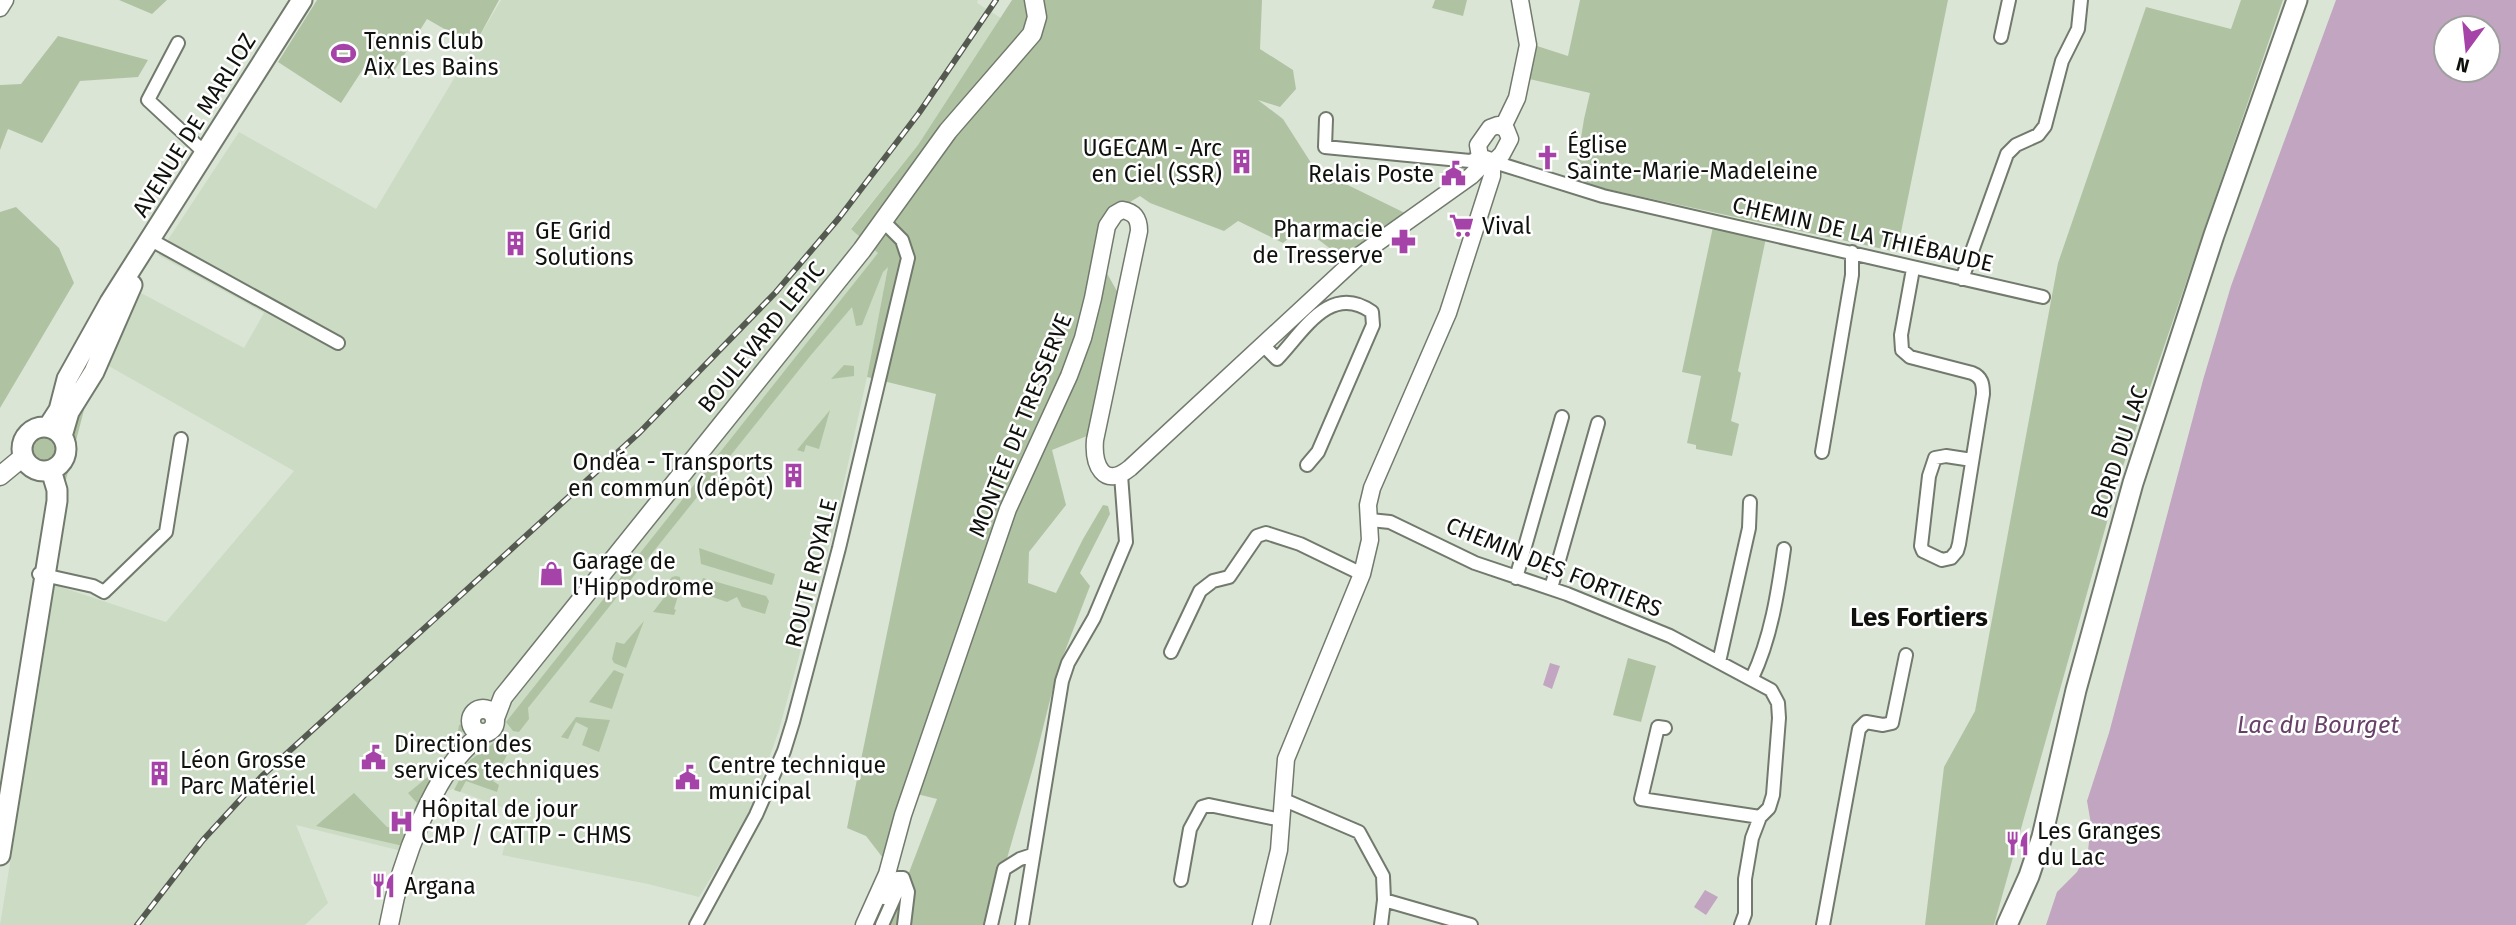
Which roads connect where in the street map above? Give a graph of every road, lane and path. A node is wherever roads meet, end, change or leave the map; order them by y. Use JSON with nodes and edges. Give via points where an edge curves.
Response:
{"nodes":[{"id":1,"x":5,"y":0,"type":"edge"},
{"id":2,"x":302,"y":0,"type":"edge"},
{"id":3,"x":1034,"y":0,"type":"edge"},
{"id":4,"x":1520,"y":0,"type":"edge"},
{"id":5,"x":2009,"y":0,"type":"edge"},
{"id":6,"x":2081,"y":0,"type":"edge"},
{"id":7,"x":2297,"y":0,"type":"edge"},
{"id":8,"x":2309,"y":0,"type":"edge"},
{"id":9,"x":0,"y":8,"type":"edge"},
{"id":10,"x":2001,"y":37,"type":"dead end"},
{"id":11,"x":178,"y":43,"type":"dead end"},
{"id":12,"x":1326,"y":119,"type":"dead end"},
{"id":13,"x":1503,"y":127,"type":"junction"},
{"id":14,"x":205,"y":153,"type":"junction"},
{"id":15,"x":1494,"y":160,"type":"junction"},
{"id":16,"x":884,"y":222,"type":"junction"},
{"id":17,"x":151,"y":240,"type":"junction"},
{"id":18,"x":1852,"y":252,"type":"junction"},
{"id":19,"x":1913,"y":268,"type":"junction"},
{"id":20,"x":1962,"y":279,"type":"junction"},
{"id":21,"x":2043,"y":297,"type":"dead end"},
{"id":22,"x":338,"y":343,"type":"dead end"},
{"id":23,"x":1264,"y":345,"type":"junction"},
{"id":24,"x":1562,"y":417,"type":"dead end"},
{"id":25,"x":1598,"y":423,"type":"dead end"},
{"id":26,"x":55,"y":432,"type":"junction"},
{"id":27,"x":181,"y":439,"type":"dead end"},
{"id":28,"x":1822,"y":452,"type":"dead end"},
{"id":29,"x":1972,"y":460,"type":"junction"},
{"id":30,"x":1307,"y":465,"type":"dead end"},
{"id":31,"x":26,"y":468,"type":"edge"},
{"id":32,"x":1121,"y":475,"type":"junction"},
{"id":33,"x":1750,"y":502,"type":"dead end"},
{"id":34,"x":1370,"y":520,"type":"junction"},
{"id":35,"x":1784,"y":549,"type":"dead end"},
{"id":36,"x":41,"y":574,"type":"junction"},
{"id":37,"x":1362,"y":574,"type":"junction"},
{"id":38,"x":1516,"y":578,"type":"junction"},
{"id":39,"x":1551,"y":588,"type":"junction"},
{"id":40,"x":1171,"y":652,"type":"dead end"},
{"id":41,"x":1906,"y":655,"type":"dead end"},
{"id":42,"x":1718,"y":662,"type":"junction"},
{"id":43,"x":1752,"y":678,"type":"junction"},
{"id":44,"x":1665,"y":729,"type":"dead end"},
{"id":45,"x":1282,"y":799,"type":"junction"},
{"id":46,"x":3,"y":800,"type":"edge"},
{"id":47,"x":1760,"y":817,"type":"junction"},
{"id":48,"x":1281,"y":820,"type":"junction"},
{"id":49,"x":0,"y":855,"type":"edge"},
{"id":50,"x":1032,"y":855,"type":"junction"},
{"id":51,"x":903,"y":878,"type":"junction"},
{"id":52,"x":1181,"y":880,"type":"dead end"},
{"id":53,"x":1384,"y":900,"type":"junction"},
{"id":54,"x":2022,"y":912,"type":"edge"},
{"id":55,"x":1743,"y":919,"type":"edge"},
{"id":56,"x":389,"y":925,"type":"edge"},
{"id":57,"x":695,"y":925,"type":"edge"},
{"id":58,"x":864,"y":925,"type":"edge"},
{"id":59,"x":870,"y":925,"type":"edge"},
{"id":60,"x":882,"y":925,"type":"edge"},
{"id":61,"x":904,"y":925,"type":"edge"},
{"id":62,"x":991,"y":925,"type":"edge"},
{"id":63,"x":1022,"y":925,"type":"edge"},
{"id":64,"x":1261,"y":925,"type":"edge"},
{"id":65,"x":1381,"y":925,"type":"edge"},
{"id":66,"x":1471,"y":925,"type":"edge"},
{"id":67,"x":1824,"y":925,"type":"edge"},
{"id":68,"x":2007,"y":925,"type":"edge"}],
"edges":[{"from":1,"to":9,"type":"street"},
{"from":2,"to":14,"type":"main road","name":"AVENUE DE MARLIOZ"},
{"from":3,"to":16,"type":"main road","name":"BOULEVARD LEPIC","via":[[1037,18],[1032,34],[948,131]]},
{"from":4,"to":13,"type":"street","via":[[1528,45],[1517,97]]},
{"from":5,"to":10,"type":"street"},
{"from":6,"to":20,"type":"street","via":[[2078,29],[2062,61],[2045,126],[2007,155]]},
{"from":7,"to":54,"type":"main road","name":"BORD DU LAC","via":[[2133,483]]},
{"from":8,"to":54,"type":"main road","name":"BORD DU LAC","via":[[2144,485],[2095,661],[2053,840]]},
{"from":11,"to":14,"type":"street","via":[[148,100]]},
{"from":12,"to":15,"type":"street","via":[[1325,147]]},
{"from":13,"to":15,"type":"street","via":[[1510,139]]},
{"from":13,"to":15,"type":"street","via":[[1493,126],[1477,149]]},
{"from":14,"to":17,"type":"main road","name":"AVENUE DE MARLIOZ"},
{"from":15,"to":18,"type":"street","name":"CHEMIN DE LA THIÉBAUDE","via":[[1603,196]]},
{"from":15,"to":23,"type":"street","via":[[1360,255]]},
{"from":15,"to":34,"type":"street","via":[[1452,305],[1372,488]]},
{"from":16,"to":56,"type":"main road","name":"BOULEVARD LEPIC","via":[[489,713],[493,727],[478,728],[463,748],[411,846]]},
{"from":16,"to":57,"type":"street","name":"ROUTE ROYALE","via":[[902,240],[908,258],[813,654],[771,782]]},
{"from":17,"to":22,"type":"street"},
{"from":17,"to":26,"type":"main road","name":"AVENUE DE MARLIOZ","via":[[116,304],[94,372]]},
{"from":18,"to":19,"type":"street","name":"CHEMIN DE LA THIÉBAUDE"},
{"from":18,"to":28,"type":"street"},
{"from":19,"to":20,"type":"street","name":"CHEMIN DE LA THIÉBAUDE"},
{"from":19,"to":29,"type":"street","via":[[1902,350],[1910,357],[1981,379],[1983,394]]},
{"from":20,"to":21,"type":"street","name":"CHEMIN DE LA THIÉBAUDE"},
{"from":23,"to":30,"type":"street","via":[[1277,359],[1336,303],[1349,302],[1372,312],[1373,325],[1318,452]]},
{"from":23,"to":32,"type":"street"},
{"from":24,"to":38,"type":"street"},
{"from":25,"to":39,"type":"street"},
{"from":26,"to":31,"type":"main road","via":[[37,428],[26,436],[22,450]]},
{"from":26,"to":31,"type":"main road","via":[[66,446],[63,461]]},
{"from":27,"to":36,"type":"street","via":[[166,532],[104,592]]},
{"from":29,"to":29,"type":"street","via":[[1957,551],[1951,558],[1936,558],[1921,545],[1932,465],[1936,458],[1946,456]]},
{"from":31,"to":36,"type":"main road","via":[[57,490]]},
{"from":32,"to":50,"type":"street","via":[[1126,542],[1062,681]]},
{"from":32,"to":58,"type":"street","name":"MONTÉE DE TRESSERVE","via":[[1102,472],[1094,449],[1139,231],[1134,213],[1122,210],[1107,226],[1083,338],[1009,509],[903,815],[887,874]]},
{"from":33,"to":42,"type":"street","via":[[1749,528]]},
{"from":34,"to":37,"type":"street"},
{"from":34,"to":38,"type":"street","name":"CHEMIN DES FORTIERS","via":[[1390,522],[1475,564]]},
{"from":35,"to":43,"type":"street","via":[[1770,626]]},
{"from":36,"to":46,"type":"main road"},
{"from":37,"to":40,"type":"street","via":[[1300,544],[1266,533],[1257,536],[1229,577],[1200,591]]},
{"from":37,"to":45,"type":"street","via":[[1292,742]]},
{"from":38,"to":39,"type":"street","name":"CHEMIN DES FORTIERS"},
{"from":39,"to":42,"type":"street","name":"CHEMIN DES FORTIERS","via":[[1670,636]]},
{"from":41,"to":67,"type":"street","via":[[1892,723],[1866,722],[1859,729]]},
{"from":42,"to":43,"type":"street","name":"CHEMIN DES FORTIERS"},
{"from":43,"to":47,"type":"street","name":"CHEMIN DES FORTIERS","via":[[1771,690],[1779,718],[1773,795]]},
{"from":44,"to":47,"type":"street","via":[[1658,727],[1641,799]]},
{"from":45,"to":48,"type":"street"},
{"from":45,"to":53,"type":"street","via":[[1359,832],[1383,876]]},
{"from":46,"to":49,"type":"main road"},
{"from":47,"to":55,"type":"street","name":"CHEMIN DES FORTIERS","via":[[1745,879]]},
{"from":48,"to":52,"type":"street","via":[[1202,807],[1190,829]]},
{"from":48,"to":64,"type":"street","via":[[1279,850]]},
{"from":50,"to":62,"type":"street","via":[[1004,869]]},
{"from":50,"to":63,"type":"street"},
{"from":51,"to":59,"type":"street","via":[[892,881]]},
{"from":51,"to":60,"type":"street"},
{"from":51,"to":61,"type":"street","via":[[908,892]]},
{"from":53,"to":65,"type":"street"},
{"from":53,"to":66,"type":"street"},
{"from":54,"to":68,"type":"main road","name":"BORD DU LAC"}]}
